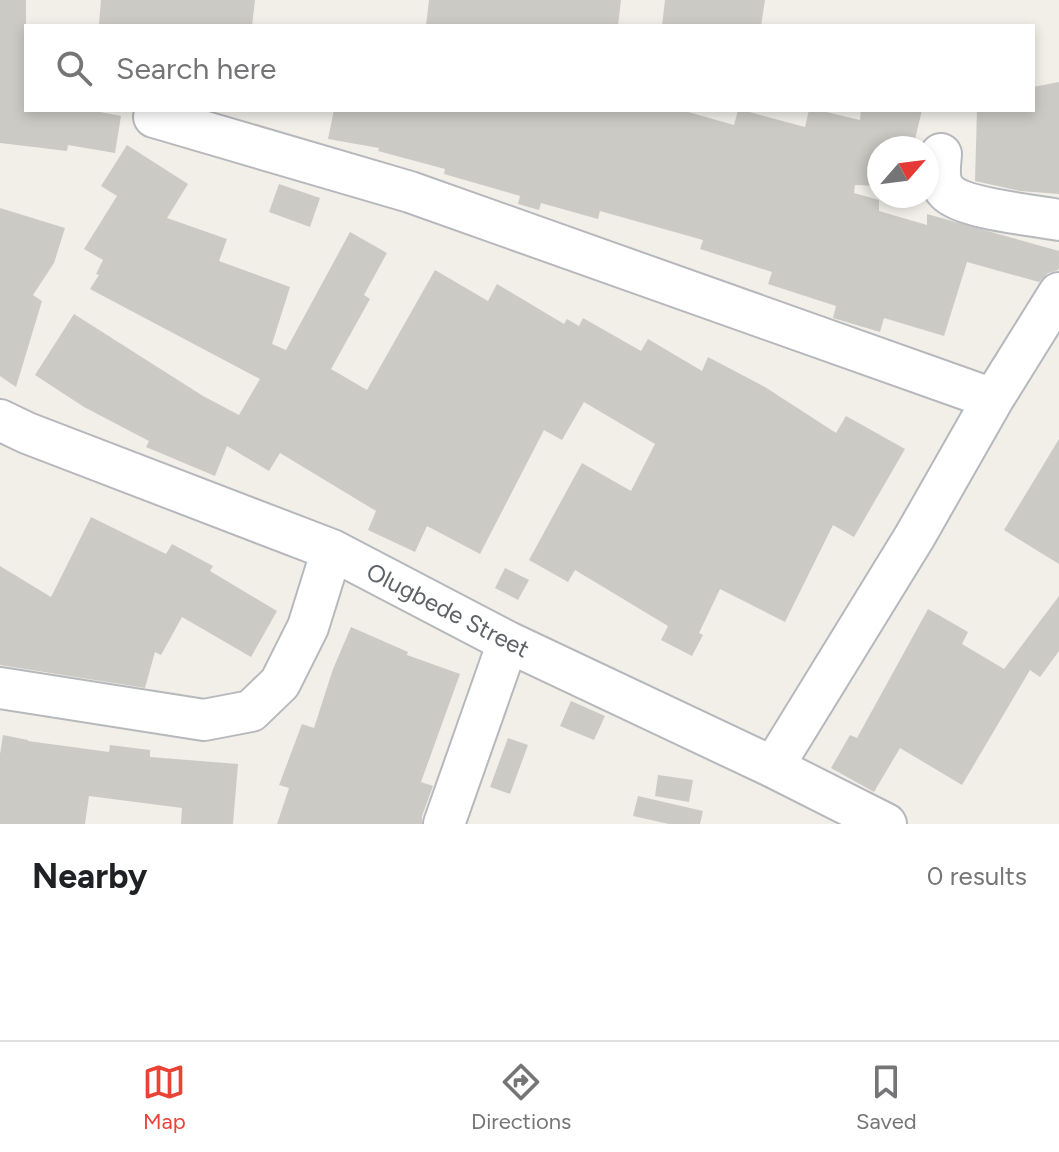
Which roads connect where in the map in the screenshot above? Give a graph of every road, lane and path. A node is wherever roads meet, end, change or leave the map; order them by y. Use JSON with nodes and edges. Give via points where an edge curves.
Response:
{"nodes":[{"id":1,"x":154,"y":117,"type":"dead end"},
{"id":2,"x":941,"y":154,"type":"dead end"},
{"id":3,"x":1059,"y":220,"type":"edge"},
{"id":4,"x":1059,"y":293,"type":"edge"},
{"id":5,"x":993,"y":399,"type":"junction"},
{"id":6,"x":0,"y":420,"type":"edge"},
{"id":7,"x":332,"y":550,"type":"junction"},
{"id":8,"x":508,"y":642,"type":"junction"},
{"id":9,"x":0,"y":688,"type":"edge"},
{"id":10,"x":773,"y":767,"type":"junction"},
{"id":11,"x":444,"y":824,"type":"edge"},
{"id":12,"x":886,"y":824,"type":"edge"}],
"edges":[{"from":1,"to":5,"type":"street","via":[[410,192]]},
{"from":2,"to":3,"type":"street","via":[[940,179],[946,191],[965,203]]},
{"from":4,"to":5,"type":"street"},
{"from":5,"to":10,"type":"street"},
{"from":6,"to":7,"type":"street","name":"Olugbede Street"},
{"from":7,"to":8,"type":"street","name":"Olugbede Street"},
{"from":7,"to":9,"type":"street","via":[[308,627],[280,683],[251,711],[204,720]]},
{"from":8,"to":10,"type":"street","name":"Olugbede Street"},
{"from":8,"to":11,"type":"street"},
{"from":10,"to":12,"type":"street","name":"Olugbede Street"}]}
